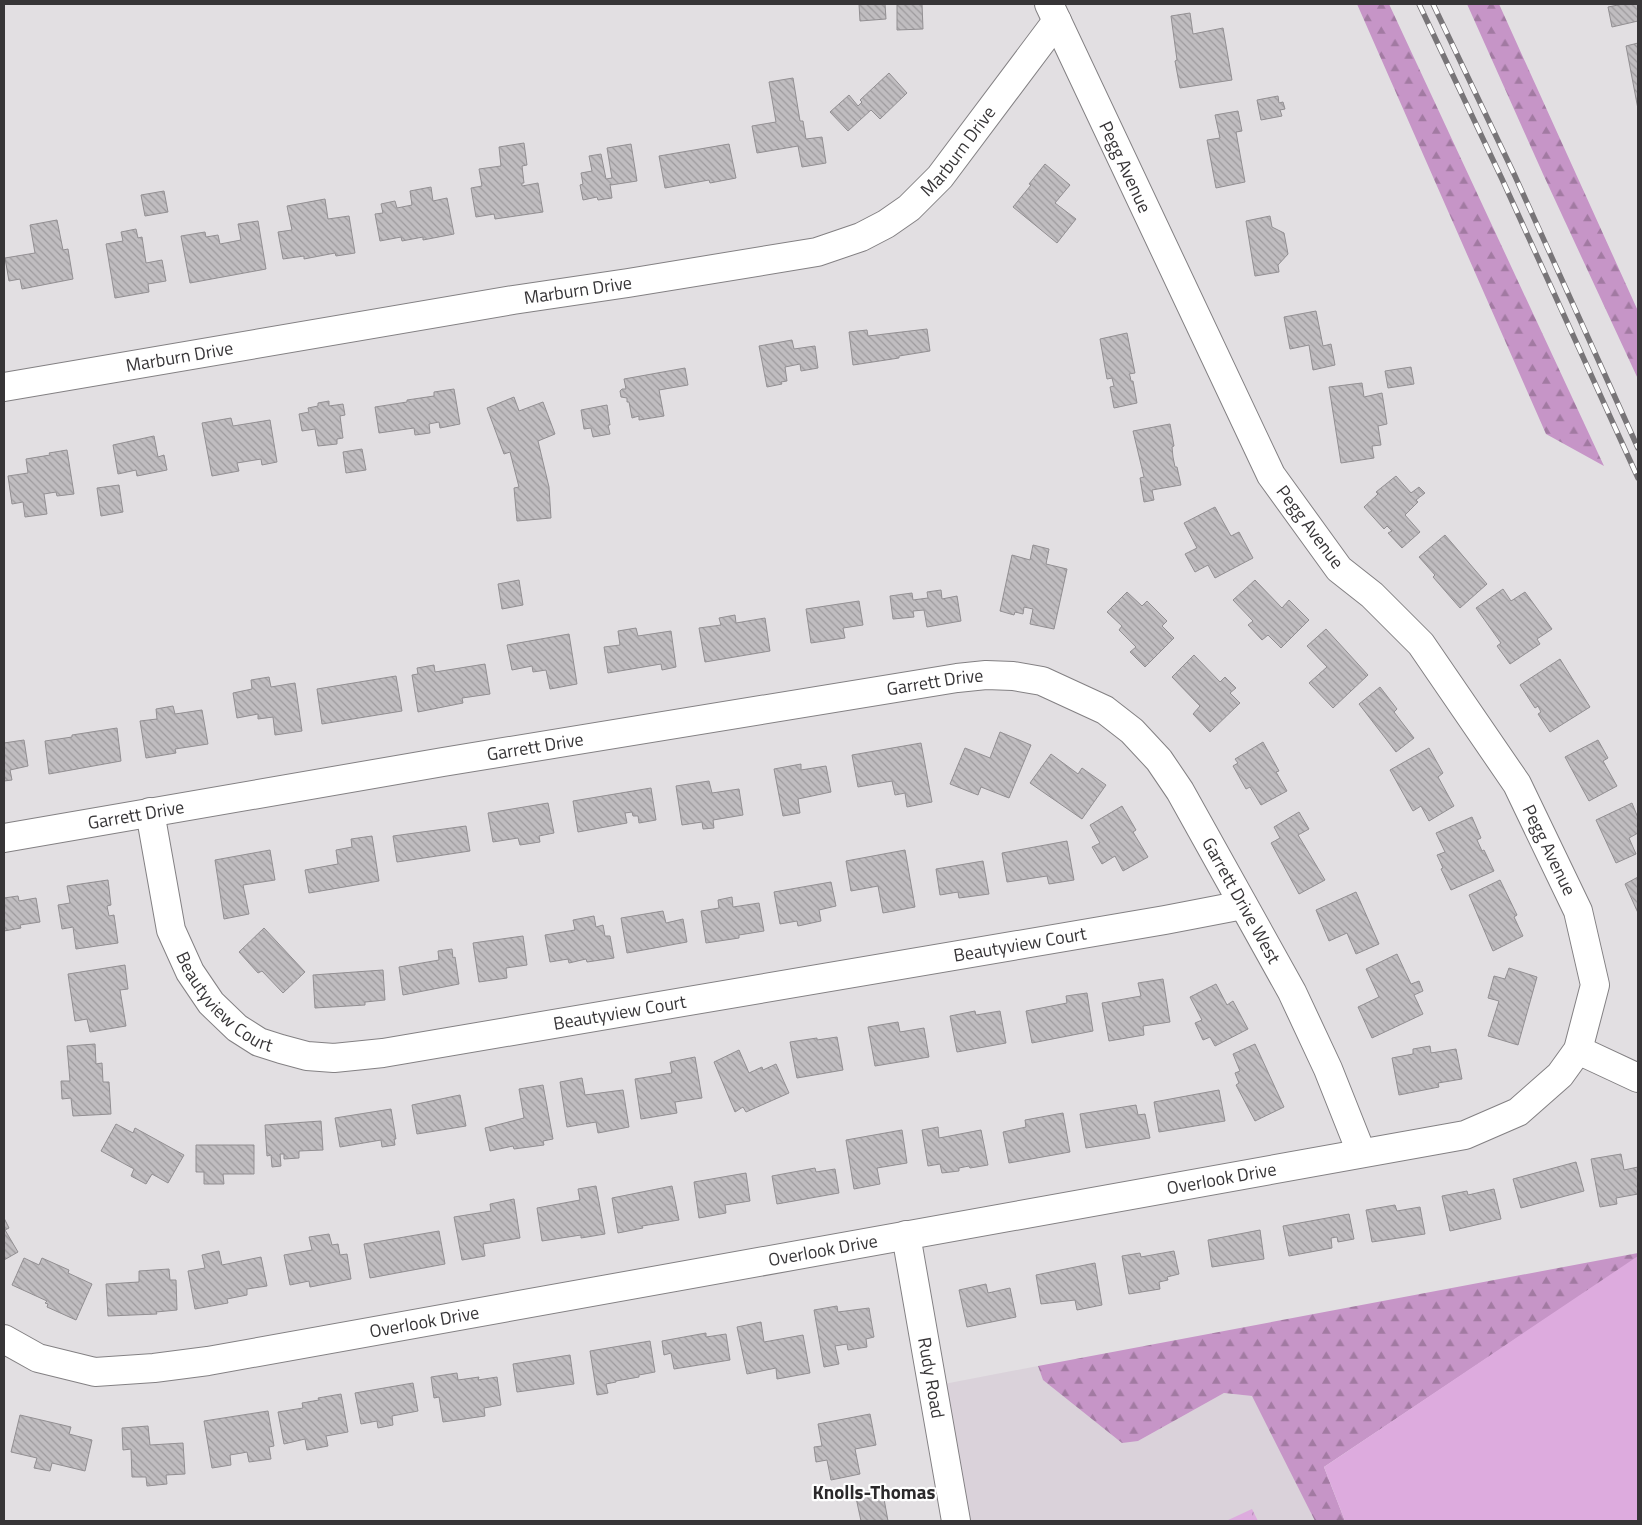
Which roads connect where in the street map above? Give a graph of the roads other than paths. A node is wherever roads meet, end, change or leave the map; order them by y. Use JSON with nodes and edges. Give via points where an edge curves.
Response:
{"nodes":[{"id":1,"x":1053,"y":12,"type":"edge"},
{"id":2,"x":4,"y":387,"type":"edge"},
{"id":3,"x":1066,"y":691,"type":"joint"},
{"id":4,"x":150,"y":812,"type":"junction"},
{"id":5,"x":4,"y":838,"type":"edge"},
{"id":6,"x":1243,"y":905,"type":"junction"},
{"id":7,"x":1578,"y":1050,"type":"junction"},
{"id":8,"x":1638,"y":1078,"type":"edge"},
{"id":9,"x":1361,"y":1152,"type":"junction"},
{"id":10,"x":906,"y":1235,"type":"junction"},
{"id":11,"x":4,"y":1339,"type":"edge"},
{"id":12,"x":956,"y":1521,"type":"edge"}],
"edges":[{"from":1,"to":2,"type":"street","name":"Marburn Drive","via":[[940,177],[909,208],[886,224],[817,252]]},
{"from":1,"to":7,"type":"street","name":"Pegg Avenue","via":[[1271,475],[1339,569],[1372,595],[1421,644],[1517,784],[1578,911],[1595,984]]},
{"from":3,"to":4,"type":"street","name":"Garrett Drive","via":[[1042,681],[1013,676],[957,678]]},
{"from":3,"to":6,"type":"street","name":"Garrett Drive West","via":[[1112,715],[1159,760],[1180,791]]},
{"from":4,"to":5,"type":"street","name":"Garrett Drive"},
{"from":4,"to":6,"type":"street","name":"Beautyview Court","via":[[171,930],[190,972],[211,1004],[237,1028],[259,1042],[308,1056],[334,1058],[383,1053]]},
{"from":6,"to":9,"type":"street","name":"Garrett Drive West","via":[[1292,992]]},
{"from":7,"to":8,"type":"street"},
{"from":7,"to":9,"type":"street","name":"Overlook Drive","via":[[1560,1075],[1518,1112],[1465,1135]]},
{"from":9,"to":10,"type":"street","name":"Overlook Drive","via":[[1326,1161]]},
{"from":10,"to":11,"type":"street","name":"Overlook Drive","via":[[190,1364],[95,1372],[38,1358]]},
{"from":10,"to":12,"type":"street","name":"Rudy Road"}]}
